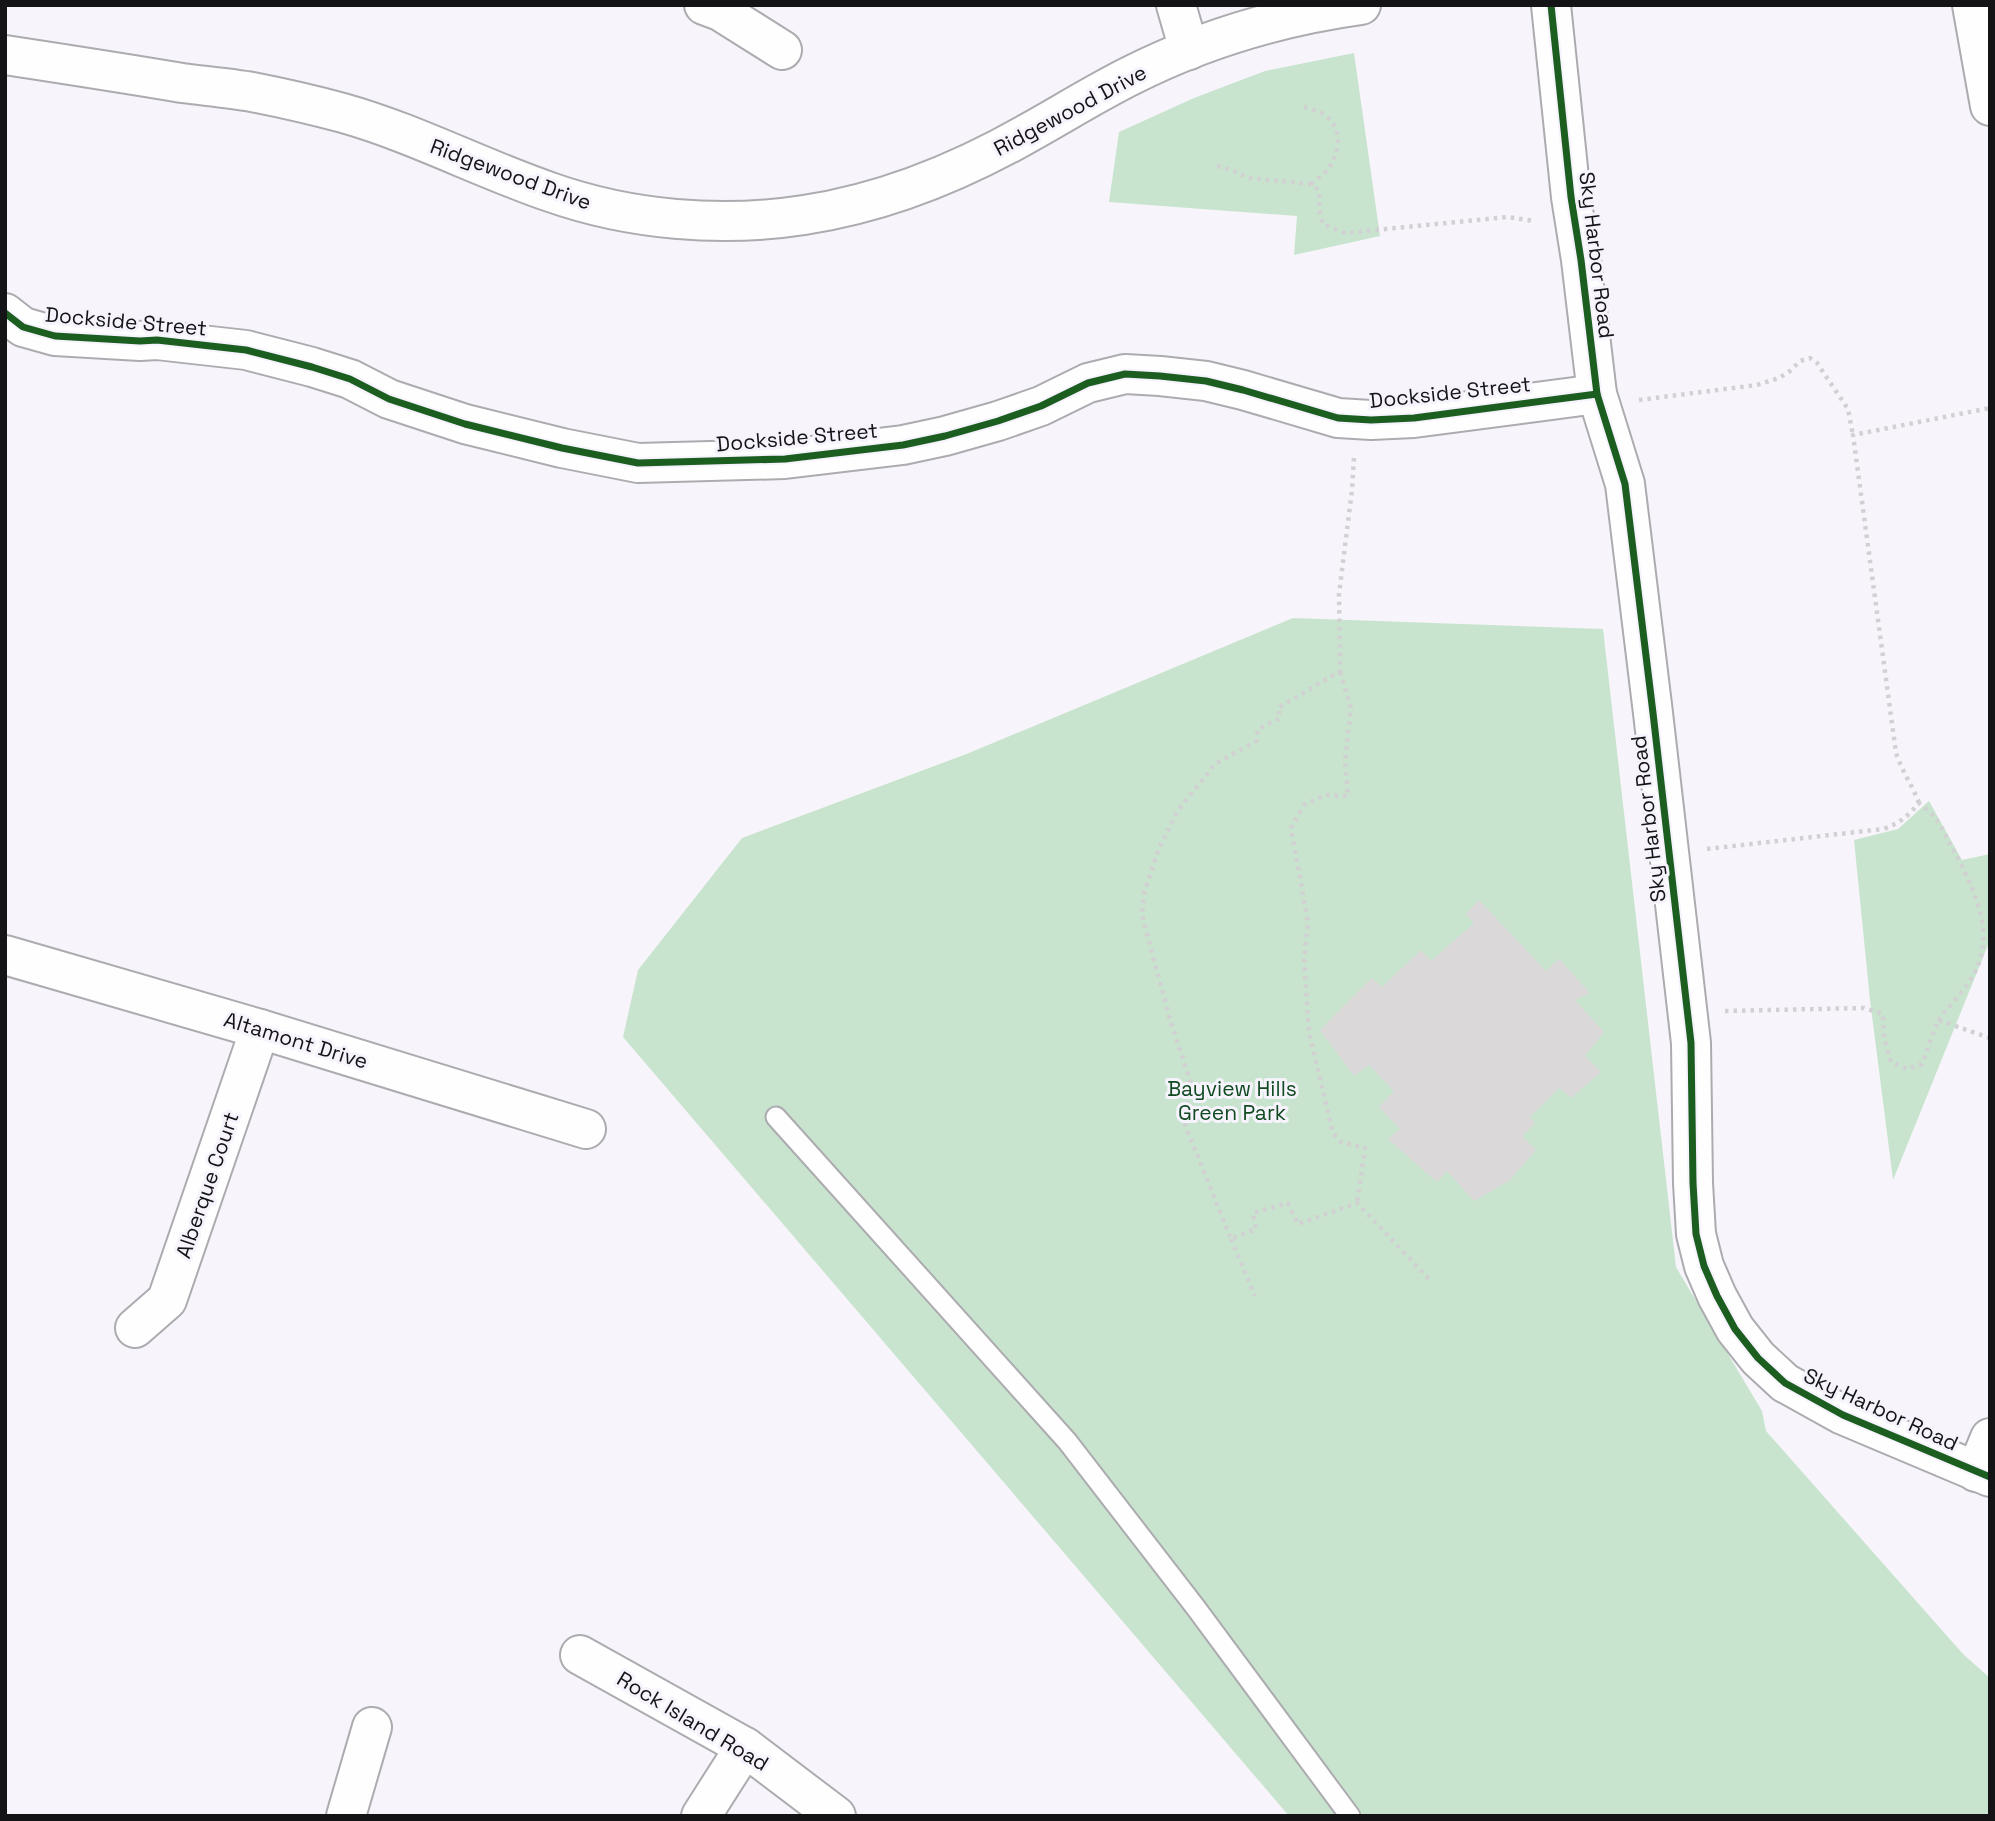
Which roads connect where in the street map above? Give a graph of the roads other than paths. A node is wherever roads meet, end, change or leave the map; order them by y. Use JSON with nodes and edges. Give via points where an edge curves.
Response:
{"nodes":[{"id":1,"x":704,"y":5,"type":"edge"},
{"id":2,"x":1175,"y":5,"type":"edge"},
{"id":3,"x":1361,"y":5,"type":"edge"},
{"id":4,"x":1551,"y":5,"type":"edge"},
{"id":5,"x":1972,"y":5,"type":"edge"},
{"id":6,"x":782,"y":50,"type":"dead end"},
{"id":7,"x":1189,"y":50,"type":"junction"},
{"id":8,"x":5,"y":55,"type":"edge"},
{"id":9,"x":1990,"y":106,"type":"edge"},
{"id":10,"x":5,"y":313,"type":"edge"},
{"id":11,"x":1597,"y":394,"type":"junction"},
{"id":12,"x":5,"y":955,"type":"edge"},
{"id":13,"x":260,"y":1029,"type":"junction"},
{"id":14,"x":776,"y":1117,"type":"dead end"},
{"id":15,"x":586,"y":1129,"type":"dead end"},
{"id":16,"x":135,"y":1328,"type":"dead end"},
{"id":17,"x":1985,"y":1462,"type":"edge"},
{"id":18,"x":580,"y":1654,"type":"dead end"},
{"id":19,"x":372,"y":1727,"type":"dead end"},
{"id":20,"x":745,"y":1747,"type":"junction"},
{"id":21,"x":346,"y":1816,"type":"edge"},
{"id":22,"x":701,"y":1816,"type":"edge"},
{"id":23,"x":836,"y":1816,"type":"edge"},
{"id":24,"x":1350,"y":1816,"type":"edge"}],
"edges":[{"from":1,"to":6,"type":"street"},
{"from":2,"to":7,"type":"street"},
{"from":3,"to":7,"type":"street","name":"Ridgewood Drive","via":[[1286,20]]},
{"from":4,"to":11,"type":"street","name":"Sky Harbor Road"},
{"from":5,"to":9,"type":"street"},
{"from":7,"to":8,"type":"street","name":"Ridgewood Drive","via":[[1133,74],[941,177],[850,206],[754,220],[706,220],[602,207],[551,193],[396,130],[295,101]]},
{"from":10,"to":11,"type":"street","name":"Dockside Street","via":[[23,327],[55,337],[157,340],[246,351],[350,379],[389,399],[465,424],[638,463],[786,459],[904,445],[998,421],[1088,383],[1125,374],[1206,381],[1338,418],[1371,420]]},
{"from":11,"to":17,"type":"street","name":"Sky Harbor Road","via":[[1625,484],[1639,598],[1691,1043],[1693,1183],[1696,1234],[1704,1266],[1735,1329],[1785,1383],[1843,1415]]},
{"from":12,"to":13,"type":"street","name":"Altamont Drive"},
{"from":13,"to":15,"type":"street","name":"Altamont Drive"},
{"from":13,"to":16,"type":"street","name":"Alberque Court","via":[[167,1300]]},
{"from":14,"to":24,"type":"lane","via":[[1067,1441]]},
{"from":18,"to":20,"type":"street","name":"Rock Island Road"},
{"from":19,"to":21,"type":"street"},
{"from":20,"to":22,"type":"street"},
{"from":20,"to":23,"type":"street","name":"Rock Island Road"}]}
